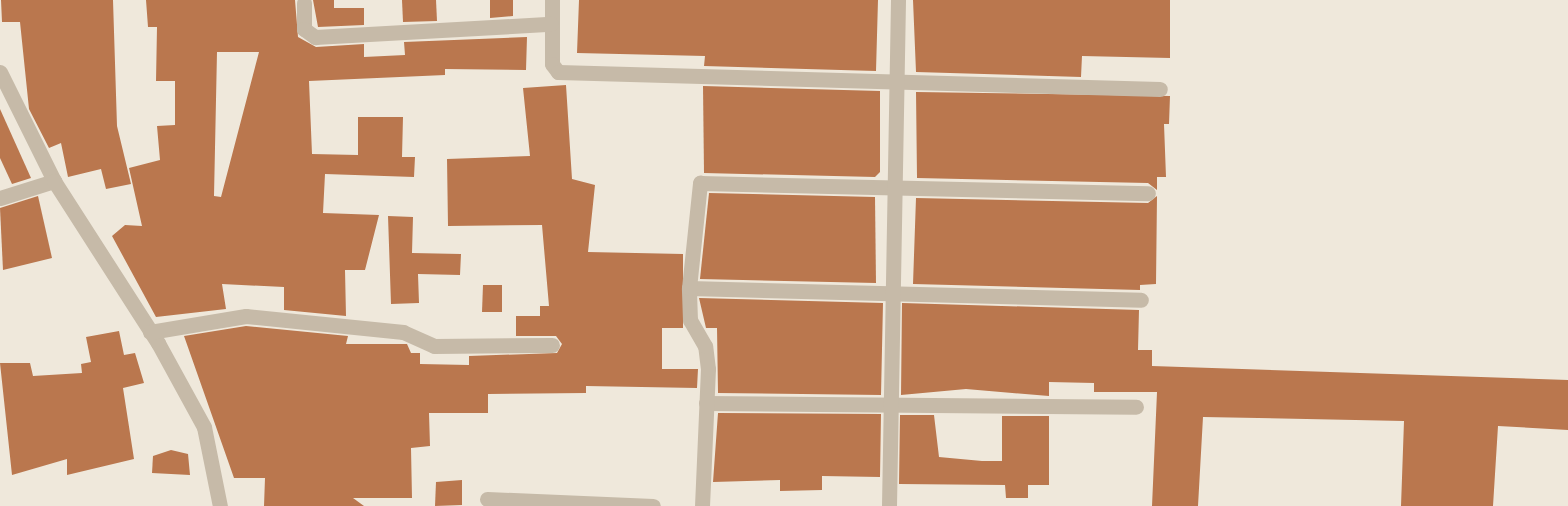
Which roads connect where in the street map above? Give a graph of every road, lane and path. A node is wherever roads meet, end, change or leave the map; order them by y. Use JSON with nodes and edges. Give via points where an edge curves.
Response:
{"nodes":[{"id":1,"x":552,"y":0,"type":"edge"},
{"id":2,"x":898,"y":0,"type":"edge"},
{"id":3,"x":304,"y":3,"type":"dead end"},
{"id":4,"x":551,"y":24,"type":"junction"},
{"id":5,"x":0,"y":72,"type":"edge"},
{"id":6,"x":896,"y":82,"type":"junction"},
{"id":7,"x":1160,"y":89,"type":"dead end"},
{"id":8,"x":54,"y":181,"type":"junction"},
{"id":9,"x":894,"y":187,"type":"junction"},
{"id":10,"x":1148,"y":193,"type":"dead end"},
{"id":11,"x":0,"y":198,"type":"edge"},
{"id":12,"x":689,"y":288,"type":"junction"},
{"id":13,"x":892,"y":294,"type":"junction"},
{"id":14,"x":1141,"y":300,"type":"dead end"},
{"id":15,"x":150,"y":332,"type":"junction"},
{"id":16,"x":552,"y":345,"type":"dead end"},
{"id":17,"x":706,"y":403,"type":"junction"},
{"id":18,"x":891,"y":405,"type":"junction"},
{"id":19,"x":1136,"y":406,"type":"dead end"},
{"id":20,"x":488,"y":499,"type":"dead end"},
{"id":21,"x":220,"y":506,"type":"edge"},
{"id":22,"x":653,"y":506,"type":"edge"},
{"id":23,"x":702,"y":506,"type":"edge"},
{"id":24,"x":889,"y":506,"type":"edge"}],
"edges":[{"from":1,"to":4,"type":"street"},
{"from":2,"to":6,"type":"street"},
{"from":3,"to":4,"type":"street","via":[[304,29],[315,37]]},
{"from":4,"to":6,"type":"street","via":[[552,64],[558,72]]},
{"from":5,"to":8,"type":"street"},
{"from":6,"to":7,"type":"street"},
{"from":6,"to":9,"type":"street"},
{"from":8,"to":11,"type":"street"},
{"from":8,"to":15,"type":"street"},
{"from":9,"to":10,"type":"street"},
{"from":9,"to":12,"type":"street","via":[[700,183]]},
{"from":9,"to":13,"type":"street"},
{"from":12,"to":13,"type":"street"},
{"from":12,"to":17,"type":"street","via":[[690,320],[707,357]]},
{"from":13,"to":14,"type":"street"},
{"from":13,"to":18,"type":"street"},
{"from":15,"to":16,"type":"street","via":[[246,316],[403,332],[434,346]]},
{"from":15,"to":21,"type":"street","via":[[204,427]]},
{"from":17,"to":18,"type":"street"},
{"from":17,"to":23,"type":"street"},
{"from":18,"to":19,"type":"street"},
{"from":18,"to":24,"type":"street"},
{"from":20,"to":22,"type":"street"}]}
